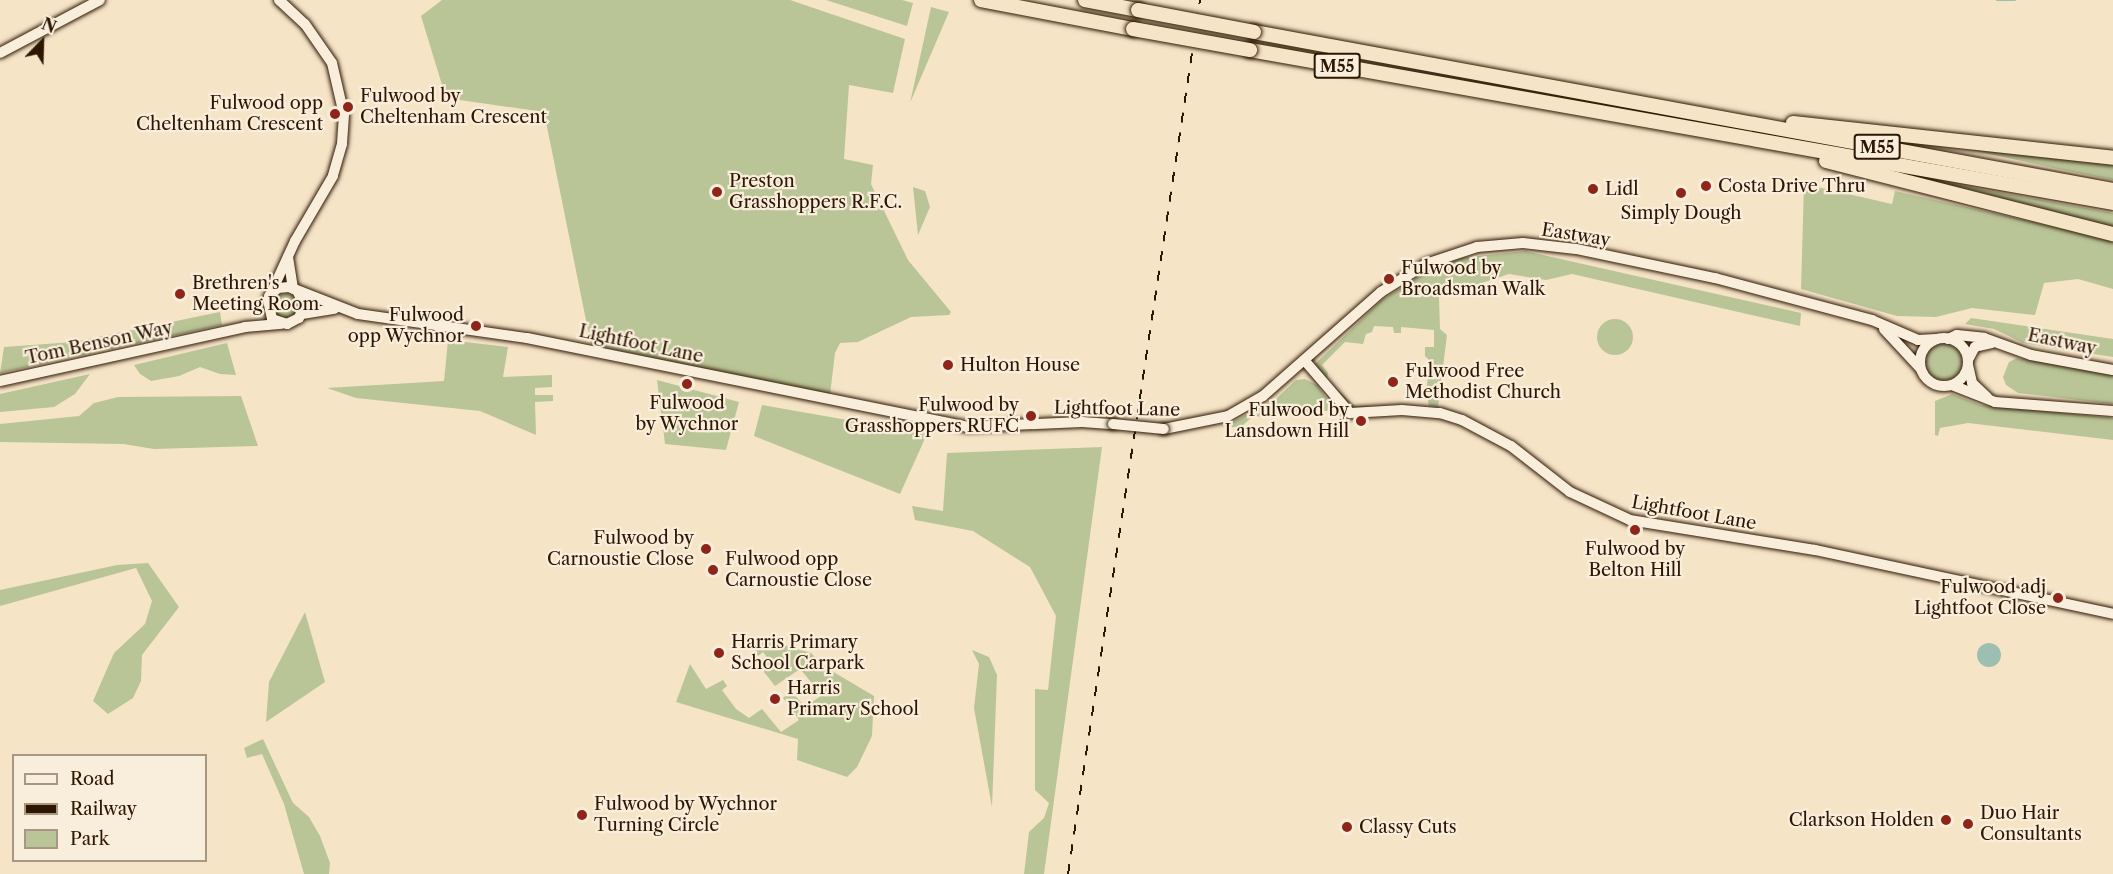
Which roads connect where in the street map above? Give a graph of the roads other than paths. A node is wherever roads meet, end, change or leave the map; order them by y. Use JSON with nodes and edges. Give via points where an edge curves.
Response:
{"nodes":[{"id":1,"x":100,"y":0,"type":"edge"},
{"id":2,"x":279,"y":0,"type":"edge"},
{"id":3,"x":981,"y":0,"type":"edge"},
{"id":4,"x":1085,"y":0,"type":"edge"},
{"id":5,"x":0,"y":52,"type":"edge"},
{"id":6,"x":1642,"y":104,"type":"junction"},
{"id":7,"x":1651,"y":123,"type":"junction"},
{"id":8,"x":2113,"y":158,"type":"edge"},
{"id":9,"x":2113,"y":190,"type":"edge"},
{"id":10,"x":2113,"y":203,"type":"edge"},
{"id":11,"x":2113,"y":234,"type":"edge"},
{"id":12,"x":288,"y":256,"type":"junction"},
{"id":13,"x":294,"y":289,"type":"junction"},
{"id":14,"x":268,"y":301,"type":"junction"},
{"id":15,"x":338,"y":309,"type":"junction"},
{"id":16,"x":302,"y":314,"type":"junction"},
{"id":17,"x":1872,"y":320,"type":"junction"},
{"id":18,"x":282,"y":324,"type":"junction"},
{"id":19,"x":242,"y":328,"type":"junction"},
{"id":20,"x":1936,"y":339,"type":"junction"},
{"id":21,"x":1948,"y":339,"type":"junction"},
{"id":22,"x":2005,"y":344,"type":"junction"},
{"id":23,"x":1305,"y":361,"type":"junction"},
{"id":24,"x":1968,"y":363,"type":"junction"},
{"id":25,"x":1920,"y":368,"type":"junction"},
{"id":26,"x":2113,"y":370,"type":"edge"},
{"id":27,"x":0,"y":381,"type":"edge"},
{"id":28,"x":1952,"y":385,"type":"junction"},
{"id":29,"x":1995,"y":402,"type":"junction"},
{"id":30,"x":2113,"y":411,"type":"edge"},
{"id":31,"x":2113,"y":614,"type":"edge"}],
"edges":[{"from":1,"to":5,"type":"main road"},
{"from":2,"to":12,"type":"main road","via":[[305,24],[337,75],[344,124],[339,160],[329,186]]},
{"from":3,"to":7,"type":"highway","number":"M55","bridge":true},
{"from":4,"to":6,"type":"highway","number":"M55","bridge":true},
{"from":6,"to":8,"type":"highway","number":"M55"},
{"from":6,"to":9,"type":"highway","number":"M55"},
{"from":7,"to":10,"type":"highway","number":"M55"},
{"from":7,"to":11,"type":"highway","number":"M55","via":[[1891,175]]},
{"from":12,"to":13,"type":"main road"},
{"from":12,"to":14,"type":"main road"},
{"from":13,"to":14,"type":"main road","via":[[280,288]]},
{"from":13,"to":15,"type":"main road","name":"Lightfoot Lane"},
{"from":13,"to":16,"type":"main road","via":[[303,302]]},
{"from":14,"to":18,"type":"main road","via":[[272,319]]},
{"from":14,"to":19,"type":"main road"},
{"from":15,"to":16,"type":"main road","name":"Lightfoot Lane"},
{"from":15,"to":23,"type":"main road","name":"Lightfoot Lane","bridge":true,"via":[[527,338],[967,427],[1082,422],[1164,429],[1228,416],[1263,396]]},
{"from":16,"to":18,"type":"main road","name":"Lightfoot Lane","via":[[293,323]]},
{"from":17,"to":20,"type":"main road","name":"Eastway","via":[[1912,338]]},
{"from":17,"to":23,"type":"main road","name":"Eastway","via":[[1715,278],[1576,249],[1522,243],[1478,247],[1426,264],[1381,292]]},
{"from":17,"to":25,"type":"main road"},
{"from":18,"to":19,"type":"main road","name":"Lightfoot Lane"},
{"from":19,"to":27,"type":"main road","name":"Tom Benson Way"},
{"from":20,"to":21,"type":"main road"},
{"from":20,"to":25,"type":"main road","via":[[1925,347]]},
{"from":21,"to":22,"type":"main road","name":"Eastway","via":[[1969,336]]},
{"from":21,"to":24,"type":"main road","via":[[1961,345]]},
{"from":22,"to":24,"type":"main road","name":"Eastway","via":[[1976,346]]},
{"from":22,"to":26,"type":"main road","name":"Eastway","via":[[2031,356]]},
{"from":23,"to":31,"type":"main road","name":"Lightfoot Lane","via":[[1350,413],[1402,410],[1440,413],[1462,420],[1511,446],[1570,492],[1630,520],[1815,550]]},
{"from":24,"to":28,"type":"main road","via":[[1963,377]]},
{"from":24,"to":29,"type":"main road","via":[[1972,382]]},
{"from":25,"to":28,"type":"main road","via":[[1931,383]]},
{"from":28,"to":29,"type":"main road"},
{"from":29,"to":30,"type":"main road"}]}
